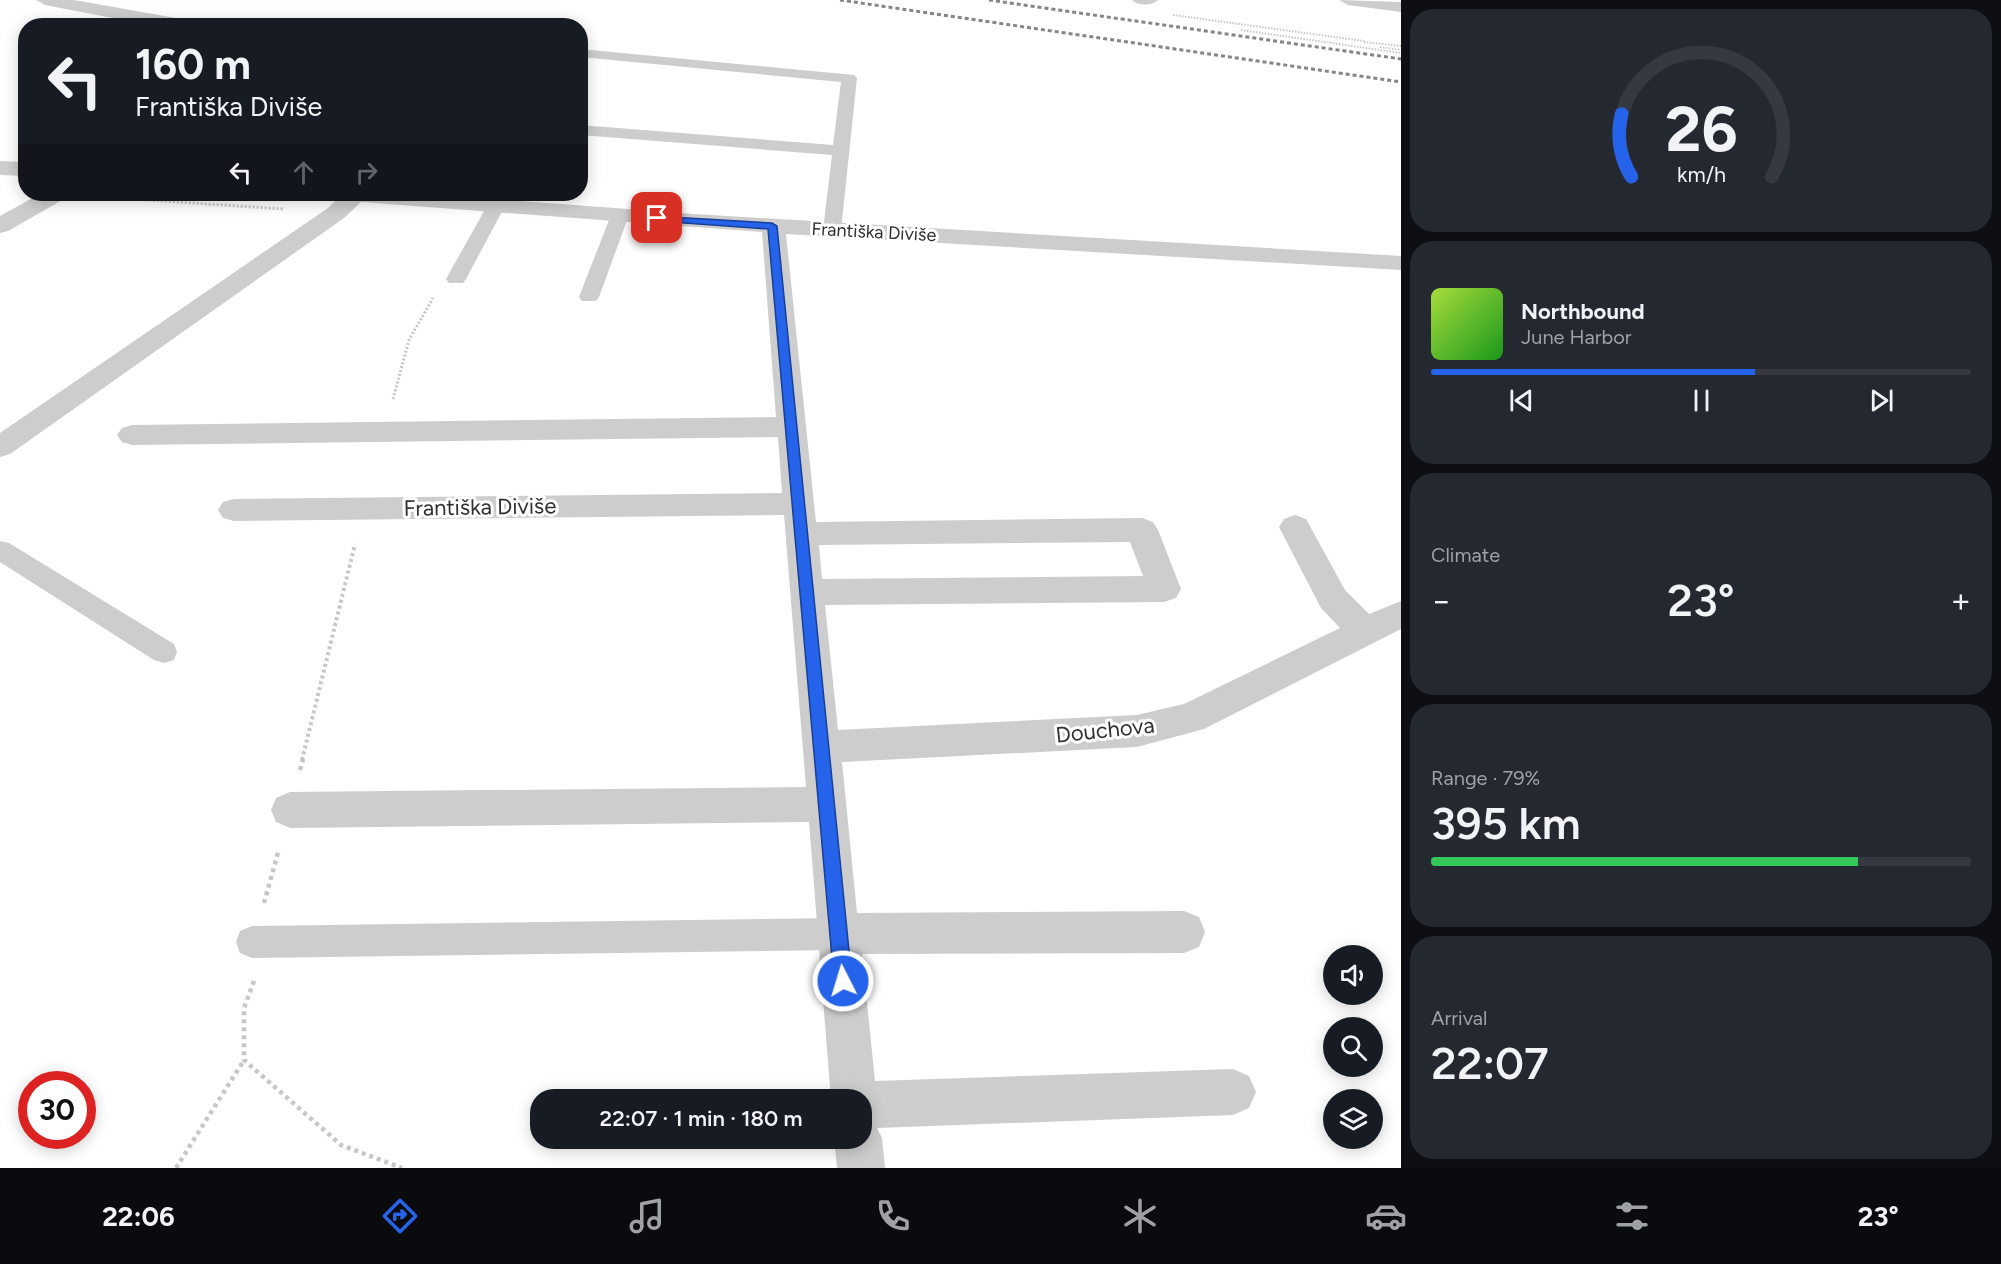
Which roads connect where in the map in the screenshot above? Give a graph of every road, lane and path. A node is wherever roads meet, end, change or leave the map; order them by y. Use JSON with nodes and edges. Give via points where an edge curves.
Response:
{"nodes":[{"id":1,"x":45,"y":0,"type":"edge"},
{"id":2,"x":1146,"y":0,"type":"edge"},
{"id":3,"x":1348,"y":0,"type":"edge"},
{"id":4,"x":1401,"y":8,"type":"edge"},
{"id":5,"x":143,"y":18,"type":"edge"},
{"id":6,"x":1241,"y":30,"type":"dead end"},
{"id":7,"x":1364,"y":41,"type":"junction"},
{"id":8,"x":1401,"y":46,"type":"edge"},
{"id":9,"x":1365,"y":47,"type":"junction"},
{"id":10,"x":1401,"y":52,"type":"edge"},
{"id":11,"x":588,"y":54,"type":"edge"},
{"id":12,"x":588,"y":131,"type":"edge"},
{"id":13,"x":841,"y":151,"type":"junction"},
{"id":14,"x":0,"y":168,"type":"edge"},
{"id":15,"x":18,"y":169,"type":"edge"},
{"id":16,"x":44,"y":201,"type":"edge"},
{"id":17,"x":349,"y":201,"type":"edge"},
{"id":18,"x":438,"y":201,"type":"edge"},
{"id":19,"x":496,"y":206,"type":"junction"},
{"id":20,"x":620,"y":215,"type":"junction"},
{"id":21,"x":0,"y":226,"type":"edge"},
{"id":22,"x":772,"y":226,"type":"junction"},
{"id":23,"x":832,"y":230,"type":"junction"},
{"id":24,"x":1401,"y":263,"type":"edge"},
{"id":25,"x":456,"y":279,"type":"joint"},
{"id":26,"x":589,"y":297,"type":"dead end"},
{"id":27,"x":791,"y":427,"type":"junction"},
{"id":28,"x":383,"y":432,"type":"junction"},
{"id":29,"x":132,"y":435,"type":"dead end"},
{"id":30,"x":0,"y":447,"type":"edge"},
{"id":31,"x":364,"y":508,"type":"junction"},
{"id":32,"x":234,"y":510,"type":"dead end"},
{"id":33,"x":799,"y":519,"type":"junction"},
{"id":34,"x":1295,"y":527,"type":"dead end"},
{"id":35,"x":0,"y":550,"type":"edge"},
{"id":36,"x":807,"y":592,"type":"junction"},
{"id":37,"x":1401,"y":614,"type":"edge"},
{"id":38,"x":1365,"y":632,"type":"junction"},
{"id":39,"x":164,"y":652,"type":"dead end"},
{"id":40,"x":821,"y":747,"type":"junction"},
{"id":41,"x":826,"y":804,"type":"junction"},
{"id":42,"x":290,"y":810,"type":"junction"},
{"id":43,"x":1184,"y":932,"type":"dead end"},
{"id":44,"x":838,"y":934,"type":"junction"},
{"id":45,"x":252,"y":942,"type":"junction"},
{"id":46,"x":244,"y":1060,"type":"junction"},
{"id":47,"x":853,"y":1089,"type":"edge"},
{"id":48,"x":1233,"y":1092,"type":"dead end"},
{"id":49,"x":872,"y":1105,"type":"edge"},
{"id":50,"x":859,"y":1149,"type":"edge"},
{"id":51,"x":176,"y":1168,"type":"edge"},
{"id":52,"x":402,"y":1168,"type":"edge"},
{"id":53,"x":861,"y":1168,"type":"edge"}],
"edges":[{"from":1,"to":5,"type":"street"},
{"from":2,"to":7,"type":"path","via":[[1168,15]]},
{"from":3,"to":4,"type":"street"},
{"from":6,"to":9,"type":"path"},
{"from":7,"to":8,"type":"path"},
{"from":7,"to":9,"type":"path"},
{"from":9,"to":10,"type":"path"},
{"from":11,"to":13,"type":"lane","via":[[849,78]]},
{"from":12,"to":13,"type":"lane"},
{"from":13,"to":23,"type":"lane"},
{"from":14,"to":15,"type":"street"},
{"from":16,"to":21,"type":"street"},
{"from":17,"to":30,"type":"street"},
{"from":18,"to":19,"type":"street","name":"Františka Diviše"},
{"from":19,"to":20,"type":"street","name":"Františka Diviše"},
{"from":19,"to":25,"type":"lane"},
{"from":20,"to":22,"type":"street","name":"Františka Diviše"},
{"from":20,"to":26,"type":"lane"},
{"from":22,"to":23,"type":"street","name":"Františka Diviše"},
{"from":22,"to":27,"type":"street"},
{"from":23,"to":24,"type":"street","name":"Františka Diviše"},
{"from":25,"to":28,"type":"path","via":[[444,279],[409,340]]},
{"from":27,"to":28,"type":"street"},
{"from":27,"to":33,"type":"street"},
{"from":28,"to":29,"type":"street"},
{"from":31,"to":32,"type":"street","name":"Františka Diviše"},
{"from":31,"to":33,"type":"street","name":"Františka Diviše"},
{"from":31,"to":42,"type":"path"},
{"from":33,"to":36,"type":"street"},
{"from":33,"to":36,"type":"street","name":"Františka Diviše","via":[[1142,530],[1164,590]]},
{"from":34,"to":38,"type":"street","via":[[1334,599]]},
{"from":35,"to":39,"type":"lane"},
{"from":36,"to":40,"type":"street"},
{"from":37,"to":38,"type":"street","name":"Douchova"},
{"from":38,"to":40,"type":"street","name":"Douchova","via":[[1191,718],[1137,731]]},
{"from":40,"to":41,"type":"street"},
{"from":41,"to":42,"type":"street"},
{"from":41,"to":44,"type":"street"},
{"from":42,"to":45,"type":"path"},
{"from":43,"to":44,"type":"street"},
{"from":44,"to":45,"type":"lane"},
{"from":44,"to":47,"type":"street"},
{"from":45,"to":46,"type":"path","via":[[260,965],[244,1008]]},
{"from":46,"to":51,"type":"path"},
{"from":46,"to":52,"type":"path","via":[[341,1145]]},
{"from":48,"to":49,"type":"street"},
{"from":50,"to":53,"type":"street"}]}
